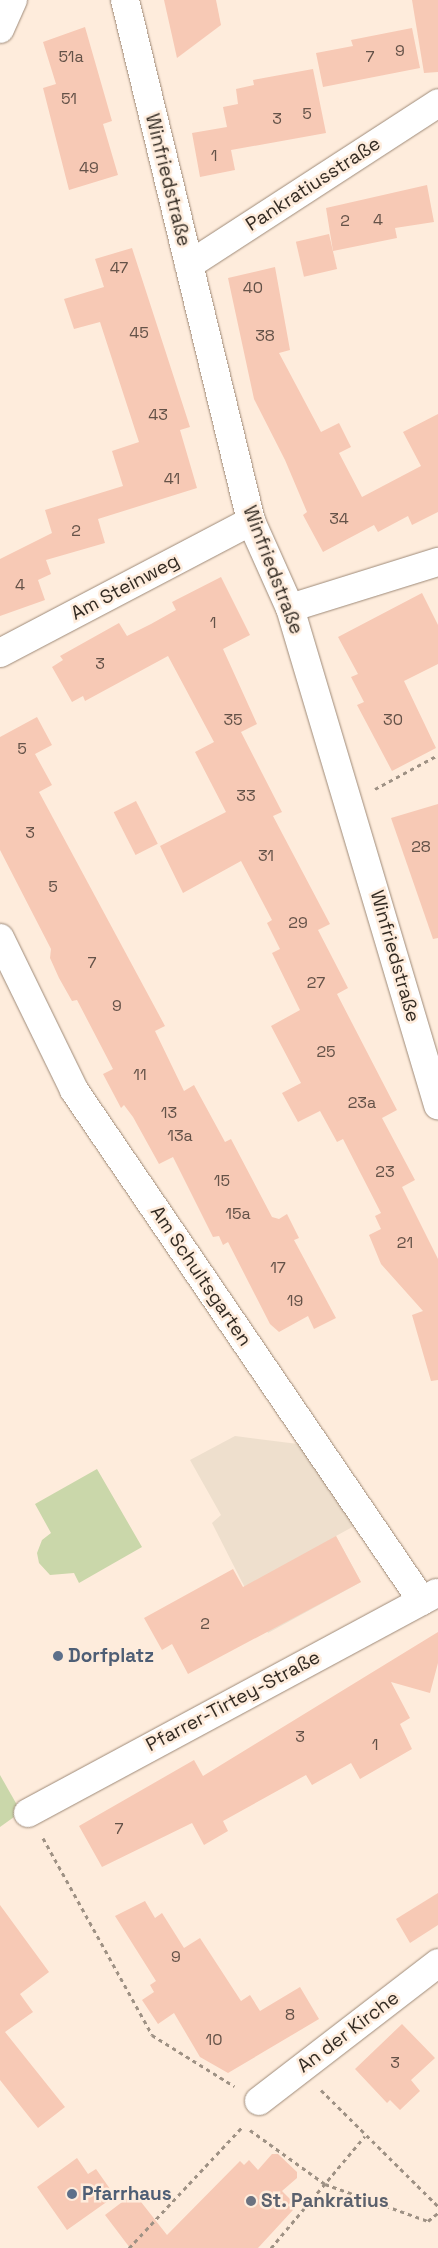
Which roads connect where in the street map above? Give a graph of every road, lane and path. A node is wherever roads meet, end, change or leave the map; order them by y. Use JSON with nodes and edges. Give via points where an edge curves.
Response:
{"nodes":[{"id":1,"x":14,"y":0,"type":"edge"},
{"id":2,"x":125,"y":0,"type":"edge"},
{"id":3,"x":0,"y":29,"type":"edge"},
{"id":4,"x":438,"y":103,"type":"edge"},
{"id":5,"x":189,"y":265,"type":"junction"},
{"id":6,"x":251,"y":521,"type":"junction"},
{"id":7,"x":438,"y":562,"type":"edge"},
{"id":8,"x":290,"y":608,"type":"junction"},
{"id":9,"x":0,"y":653,"type":"edge"},
{"id":10,"x":438,"y":755,"type":"edge"},
{"id":11,"x":350,"y":802,"type":"junction"},
{"id":12,"x":0,"y":938,"type":"edge"},
{"id":13,"x":438,"y":1105,"type":"edge"},
{"id":14,"x":430,"y":1597,"type":"edge"},
{"id":15,"x":28,"y":1813,"type":"joint"},
{"id":16,"x":438,"y":1963,"type":"edge"},
{"id":17,"x":300,"y":2068,"type":"junction"},
{"id":18,"x":259,"y":2101,"type":"junction"},
{"id":19,"x":243,"y":2126,"type":"junction"},
{"id":20,"x":365,"y":2136,"type":"junction"},
{"id":21,"x":325,"y":2184,"type":"junction"},
{"id":22,"x":438,"y":2206,"type":"edge"},
{"id":23,"x":438,"y":2213,"type":"edge"},
{"id":24,"x":129,"y":2248,"type":"edge"},
{"id":25,"x":271,"y":2248,"type":"edge"}],
"edges":[{"from":1,"to":3,"type":"street"},
{"from":2,"to":5,"type":"street","name":"Winfriedstraße"},
{"from":4,"to":5,"type":"street","name":"Pankratiusstraße"},
{"from":5,"to":6,"type":"street","name":"Winfriedstraße"},
{"from":6,"to":8,"type":"street","name":"Winfriedstraße"},
{"from":6,"to":9,"type":"street","name":"Am Steinweg"},
{"from":7,"to":8,"type":"street"},
{"from":8,"to":11,"type":"street","name":"Winfriedstraße"},
{"from":10,"to":11,"type":"path"},
{"from":11,"to":13,"type":"street","name":"Winfriedstraße"},
{"from":12,"to":14,"type":"street","name":"Am Schultsgarten","via":[[74,1090]]},
{"from":14,"to":15,"type":"street","name":"Pfarrer-Tirtey-Straße"},
{"from":15,"to":18,"type":"path","via":[[152,2035]]},
{"from":16,"to":17,"type":"street","name":"An der Kirche"},
{"from":17,"to":18,"type":"street","name":"An der Kirche"},
{"from":17,"to":20,"type":"path"},
{"from":18,"to":19,"type":"path"},
{"from":19,"to":21,"type":"path"},
{"from":19,"to":24,"type":"path"},
{"from":20,"to":21,"type":"path"},
{"from":20,"to":22,"type":"path"},
{"from":21,"to":23,"type":"path","via":[[428,2221]]},
{"from":21,"to":25,"type":"path"}]}
